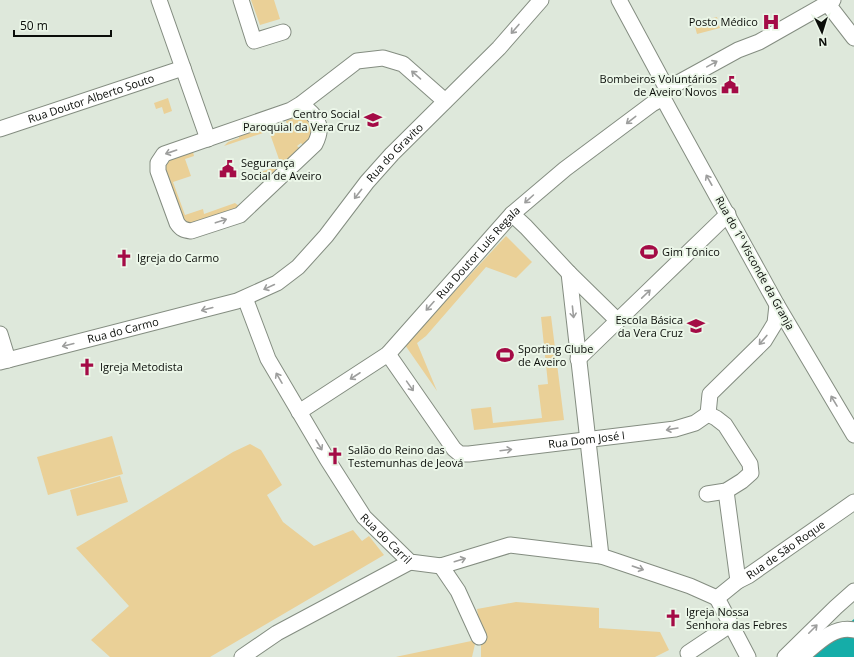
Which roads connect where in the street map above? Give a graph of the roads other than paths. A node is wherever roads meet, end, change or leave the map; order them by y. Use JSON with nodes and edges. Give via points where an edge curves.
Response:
{"nodes":[{"id":1,"x":159,"y":0,"type":"edge"},
{"id":2,"x":241,"y":0,"type":"edge"},
{"id":3,"x":542,"y":0,"type":"edge"},
{"id":4,"x":619,"y":0,"type":"edge"},
{"id":5,"x":830,"y":2,"type":"edge"},
{"id":6,"x":283,"y":32,"type":"dead end"},
{"id":7,"x":854,"y":38,"type":"edge"},
{"id":8,"x":183,"y":68,"type":"junction"},
{"id":9,"x":665,"y":93,"type":"junction"},
{"id":10,"x":445,"y":101,"type":"junction"},
{"id":11,"x":302,"y":104,"type":"junction"},
{"id":12,"x":0,"y":129,"type":"edge"},
{"id":13,"x":208,"y":139,"type":"junction"},
{"id":14,"x":512,"y":214,"type":"junction"},
{"id":15,"x":728,"y":214,"type":"junction"},
{"id":16,"x":569,"y":273,"type":"junction"},
{"id":17,"x":245,"y":298,"type":"junction"},
{"id":18,"x":777,"y":306,"type":"junction"},
{"id":19,"x":618,"y":321,"type":"junction"},
{"id":20,"x":0,"y":334,"type":"edge"},
{"id":21,"x":388,"y":354,"type":"junction"},
{"id":22,"x":578,"y":359,"type":"junction"},
{"id":23,"x":4,"y":361,"type":"edge"},
{"id":24,"x":299,"y":412,"type":"junction"},
{"id":25,"x":708,"y":414,"type":"junction"},
{"id":26,"x":854,"y":435,"type":"edge"},
{"id":27,"x":588,"y":439,"type":"junction"},
{"id":28,"x":726,"y":491,"type":"junction"},
{"id":29,"x":707,"y":494,"type":"dead end"},
{"id":30,"x":854,"y":502,"type":"edge"},
{"id":31,"x":601,"y":556,"type":"junction"},
{"id":32,"x":410,"y":562,"type":"junction"},
{"id":33,"x":441,"y":566,"type":"junction"},
{"id":34,"x":738,"y":581,"type":"junction"},
{"id":35,"x":854,"y":591,"type":"edge"},
{"id":36,"x":717,"y":598,"type":"junction"},
{"id":37,"x":730,"y":625,"type":"junction"},
{"id":38,"x":854,"y":630,"type":"edge"},
{"id":39,"x":479,"y":637,"type":"dead end"},
{"id":40,"x":688,"y":653,"type":"dead end"},
{"id":41,"x":242,"y":657,"type":"edge"},
{"id":42,"x":748,"y":657,"type":"edge"},
{"id":43,"x":785,"y":657,"type":"edge"},
{"id":44,"x":801,"y":657,"type":"edge"}],
"edges":[{"from":1,"to":8,"type":"street"},
{"from":2,"to":6,"type":"street","via":[[254,41]]},
{"from":3,"to":10,"type":"street","name":"Rua do Gravito","one_way":true,"via":[[499,48]]},
{"from":4,"to":9,"type":"street","name":"Rua do 1º Visconde da Granja"},
{"from":5,"to":7,"type":"street"},
{"from":9,"to":5,"type":"street","name":"Rua Doutor Luís Regala","one_way":true,"via":[[738,50],[759,42]]},
{"from":8,"to":12,"type":"street","name":"Rua Doutor Alberto Souto"},
{"from":8,"to":13,"type":"street"},
{"from":9,"to":14,"type":"street","name":"Rua Doutor Luís Regala","one_way":true,"via":[[565,169]]},
{"from":15,"to":9,"type":"street","name":"Rua do 1º Visconde da Granja","one_way":true},
{"from":10,"to":11,"type":"street","one_way":true,"via":[[403,64],[384,58],[357,61]]},
{"from":10,"to":17,"type":"street","name":"Rua do Gravito","one_way":true,"via":[[367,182],[326,236],[298,267],[277,283]]},
{"from":11,"to":13,"type":"street"},
{"from":13,"to":11,"type":"street","one_way":true,"via":[[164,154],[158,164],[177,223],[185,230],[191,231],[240,215],[315,144],[320,136],[318,122],[313,112]]},
{"from":14,"to":16,"type":"street"},
{"from":14,"to":21,"type":"street","name":"Rua Doutor Luís Regala","one_way":true},
{"from":15,"to":18,"type":"street","name":"Rua do 1º Visconde da Granja"},
{"from":19,"to":15,"type":"street","one_way":true},
{"from":16,"to":19,"type":"street"},
{"from":16,"to":22,"type":"street","one_way":true},
{"from":17,"to":23,"type":"street","name":"Rua do Carmo","one_way":true},
{"from":24,"to":17,"type":"street","name":"Rua do Carril","one_way":true,"via":[[268,359]]},
{"from":18,"to":25,"type":"street","one_way":true,"via":[[775,323],[764,340],[710,394]]},
{"from":26,"to":18,"type":"street","name":"Rua do 1º Visconde da Granja","one_way":true},
{"from":19,"to":22,"type":"street"},
{"from":20,"to":23,"type":"street"},
{"from":21,"to":24,"type":"street","name":"Rua Doutor Luís Regala","one_way":true},
{"from":21,"to":27,"type":"street","name":"Rua Dom José I","one_way":true,"via":[[460,454]]},
{"from":22,"to":27,"type":"street"},
{"from":24,"to":32,"type":"street","name":"Rua do Carril","one_way":true,"via":[[364,517]]},
{"from":25,"to":27,"type":"street","name":"Rua Dom José I","one_way":true,"via":[[695,423],[675,429]]},
{"from":25,"to":28,"type":"street","via":[[725,425],[750,464],[751,473]]},
{"from":27,"to":31,"type":"street"},
{"from":28,"to":29,"type":"street"},
{"from":28,"to":34,"type":"street"},
{"from":30,"to":34,"type":"street","name":"Rua de São Roque"},
{"from":33,"to":31,"type":"street","name":"Rua do Carril","one_way":true,"via":[[510,544]]},
{"from":31,"to":36,"type":"street","name":"Rua do Carril","one_way":true,"via":[[690,586]]},
{"from":32,"to":33,"type":"street","name":"Rua do Carril"},
{"from":32,"to":41,"type":"street","via":[[277,633]]},
{"from":33,"to":39,"type":"street","via":[[458,591]]},
{"from":34,"to":36,"type":"street","name":"Rua de São Roque"},
{"from":43,"to":35,"type":"street","one_way":true},
{"from":36,"to":37,"type":"street"},
{"from":37,"to":40,"type":"street"},
{"from":37,"to":42,"type":"street"},
{"from":38,"to":44,"type":"street","via":[[837,630]]}]}
